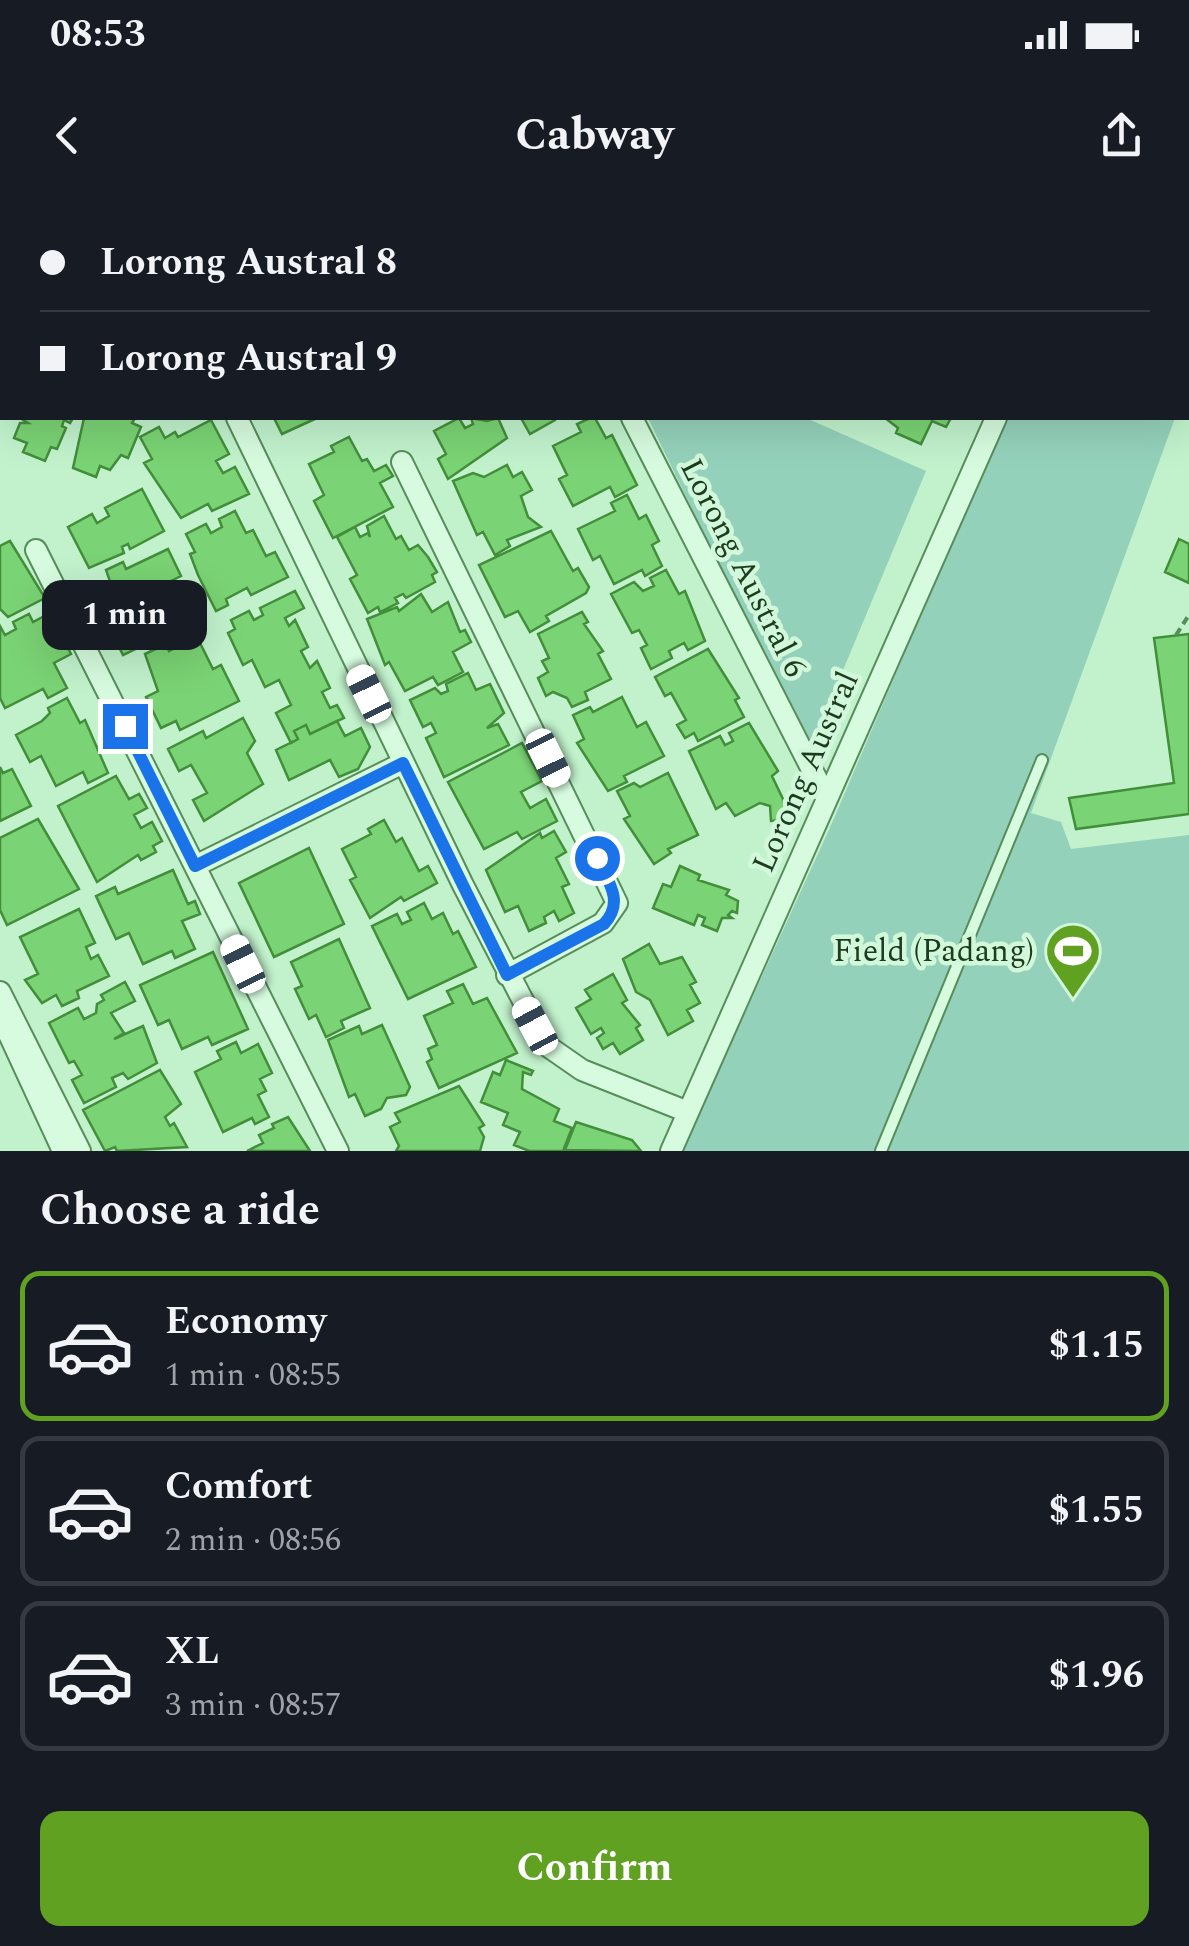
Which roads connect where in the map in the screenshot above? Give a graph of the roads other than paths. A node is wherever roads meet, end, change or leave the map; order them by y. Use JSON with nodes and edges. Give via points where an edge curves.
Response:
{"nodes":[{"id":1,"x":238,"y":420,"type":"edge"},
{"id":2,"x":633,"y":420,"type":"edge"},
{"id":3,"x":995,"y":420,"type":"edge"},
{"id":4,"x":402,"y":462,"type":"dead end"},
{"id":5,"x":36,"y":550,"type":"dead end"},
{"id":6,"x":1042,"y":760,"type":"dead end"},
{"id":7,"x":403,"y":763,"type":"junction"},
{"id":8,"x":827,"y":800,"type":"junction"},
{"id":9,"x":195,"y":866,"type":"junction"},
{"id":10,"x":507,"y":975,"type":"junction"},
{"id":11,"x":0,"y":992,"type":"edge"},
{"id":12,"x":0,"y":1016,"type":"edge"},
{"id":13,"x":688,"y":1112,"type":"junction"},
{"id":14,"x":63,"y":1151,"type":"edge"},
{"id":15,"x":80,"y":1151,"type":"edge"},
{"id":16,"x":338,"y":1151,"type":"edge"},
{"id":17,"x":672,"y":1151,"type":"edge"},
{"id":18,"x":881,"y":1151,"type":"edge"}],
"edges":[{"from":1,"to":7,"type":"street"},
{"from":2,"to":8,"type":"street","name":"Lorong Austral 6"},
{"from":3,"to":8,"type":"street","name":"Lorong Austral"},
{"from":4,"to":10,"type":"street","via":[[616,903],[604,924]]},
{"from":5,"to":9,"type":"street"},
{"from":6,"to":18,"type":"lane"},
{"from":7,"to":9,"type":"street"},
{"from":7,"to":10,"type":"street"},
{"from":8,"to":13,"type":"street","name":"Lorong Austral"},
{"from":9,"to":16,"type":"street"},
{"from":10,"to":13,"type":"street","via":[[546,1045],[564,1060]]},
{"from":11,"to":15,"type":"street"},
{"from":12,"to":14,"type":"street"},
{"from":13,"to":17,"type":"street","name":"Lorong Austral"}]}
